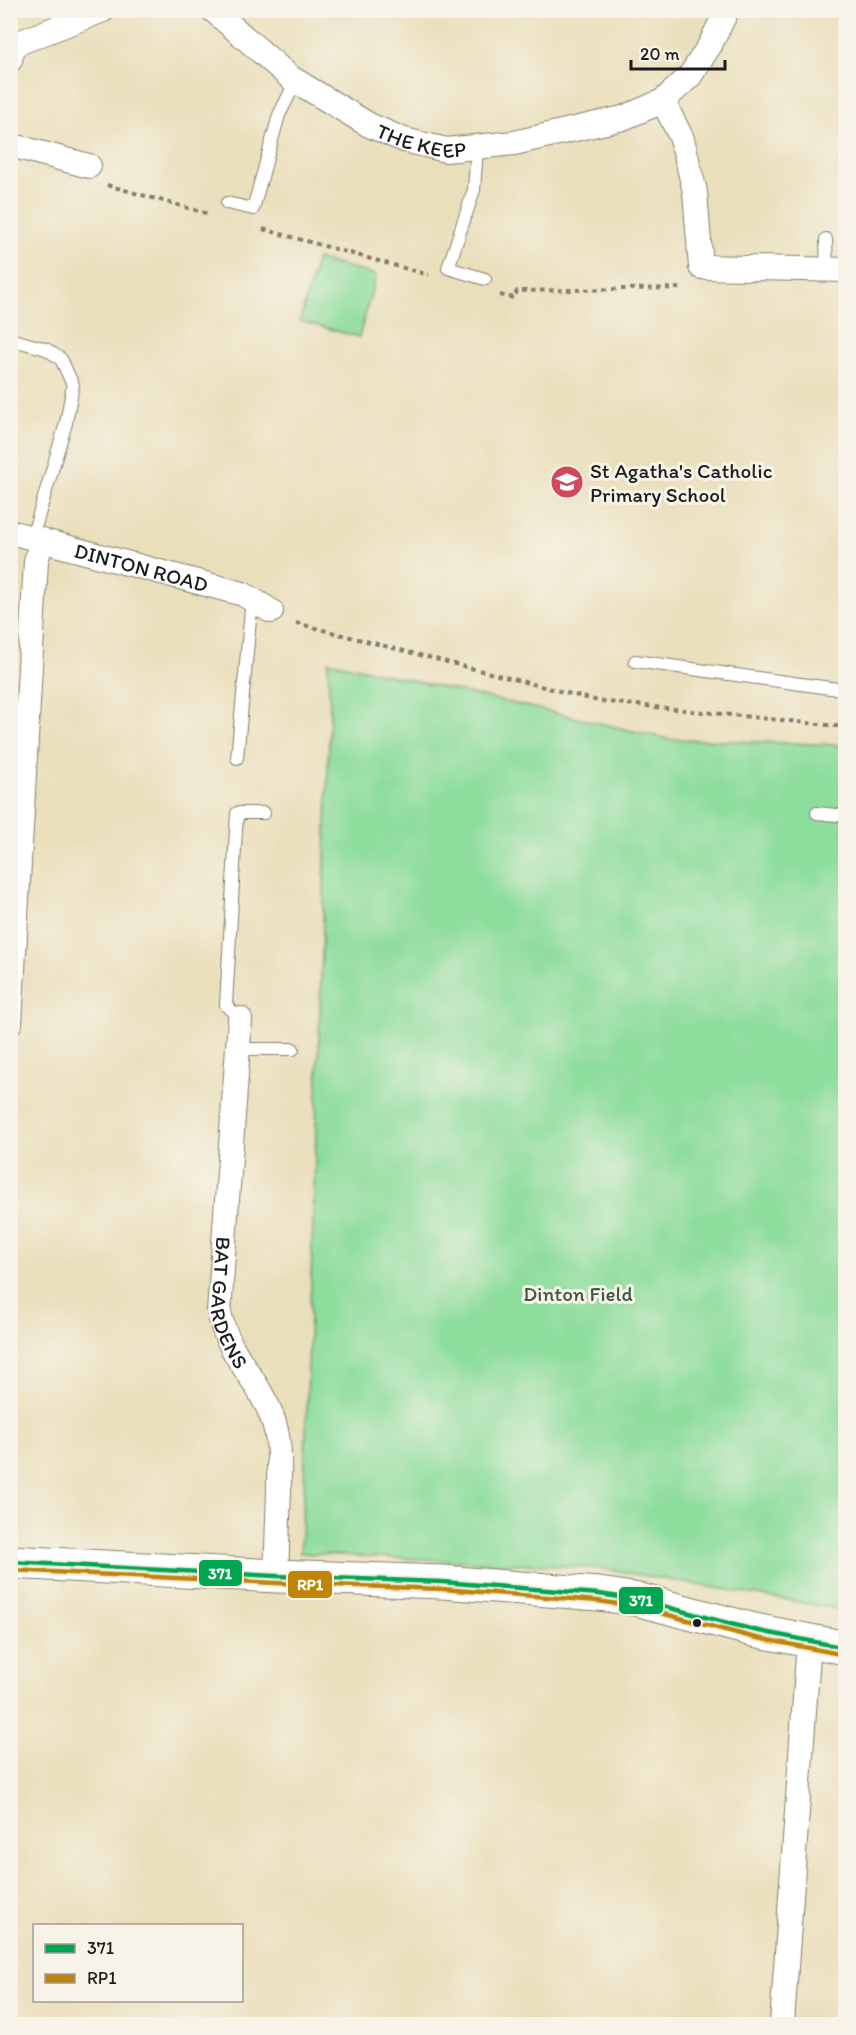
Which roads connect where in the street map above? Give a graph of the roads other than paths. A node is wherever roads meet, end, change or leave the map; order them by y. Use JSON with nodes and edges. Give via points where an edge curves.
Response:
{"nodes":[{"id":1,"x":104,"y":10,"type":"edge"},
{"id":2,"x":213,"y":10,"type":"edge"},
{"id":3,"x":727,"y":10,"type":"edge"},
{"id":4,"x":11,"y":50,"type":"edge"},
{"id":5,"x":296,"y":81,"type":"junction"},
{"id":6,"x":663,"y":101,"type":"junction"},
{"id":7,"x":10,"y":145,"type":"edge"},
{"id":8,"x":477,"y":147,"type":"junction"},
{"id":9,"x":89,"y":166,"type":"road end"},
{"id":10,"x":227,"y":203,"type":"dead end"},
{"id":11,"x":826,"y":240,"type":"dead end"},
{"id":12,"x":836,"y":269,"type":"edge"},
{"id":13,"x":485,"y":279,"type":"dead end"},
{"id":14,"x":10,"y":339,"type":"edge"},
{"id":15,"x":28,"y":537,"type":"edge"},
{"id":16,"x":261,"y":605,"type":"joint"},
{"id":17,"x":636,"y":661,"type":"dead end"},
{"id":18,"x":846,"y":689,"type":"edge"},
{"id":19,"x":237,"y":758,"type":"dead end"},
{"id":20,"x":264,"y":813,"type":"dead end"},
{"id":21,"x":817,"y":813,"type":"dead end"},
{"id":22,"x":846,"y":816,"type":"edge"},
{"id":23,"x":240,"y":1019,"type":"joint"},
{"id":24,"x":10,"y":1023,"type":"edge"},
{"id":25,"x":238,"y":1049,"type":"junction"},
{"id":26,"x":293,"y":1049,"type":"dead end"},
{"id":27,"x":10,"y":1563,"type":"edge"},
{"id":28,"x":276,"y":1576,"type":"junction"},
{"id":29,"x":809,"y":1641,"type":"junction"},
{"id":30,"x":846,"y":1648,"type":"edge"},
{"id":31,"x":782,"y":2025,"type":"edge"}],
"edges":[{"from":1,"to":4,"type":"street"},
{"from":2,"to":5,"type":"street","name":"THE KEEP"},
{"from":3,"to":6,"type":"street","name":"THE KEEP","via":[[690,76]]},
{"from":5,"to":8,"type":"street","name":"THE KEEP","via":[[369,125],[404,140],[446,150]]},
{"from":5,"to":10,"type":"lane","via":[[279,115],[253,209]]},
{"from":6,"to":8,"type":"street","name":"THE KEEP","via":[[623,118],[514,143]]},
{"from":6,"to":12,"type":"street","via":[[682,139],[695,192],[701,267]]},
{"from":7,"to":9,"type":"street"},
{"from":8,"to":13,"type":"lane","via":[[474,190],[448,268]]},
{"from":11,"to":12,"type":"lane"},
{"from":14,"to":15,"type":"lane","via":[[46,349],[61,359],[74,385],[66,423]]},
{"from":15,"to":16,"type":"street","name":"DINTON ROAD","via":[[243,594]]},
{"from":15,"to":24,"type":"street","via":[[36,561]]},
{"from":16,"to":19,"type":"lane"},
{"from":17,"to":18,"type":"lane"},
{"from":20,"to":23,"type":"lane","via":[[237,813],[226,1005]]},
{"from":21,"to":22,"type":"lane"},
{"from":23,"to":25,"type":"street","name":"BAT GARDENS"},
{"from":25,"to":26,"type":"lane"},
{"from":25,"to":28,"type":"street","name":"BAT GARDENS","via":[[219,1312],[227,1339],[273,1417],[278,1438]]},
{"from":27,"to":28,"type":"street"},
{"from":28,"to":29,"type":"street","via":[[442,1582],[599,1594],[640,1600]]},
{"from":29,"to":30,"type":"street"},
{"from":29,"to":31,"type":"street"}]}
